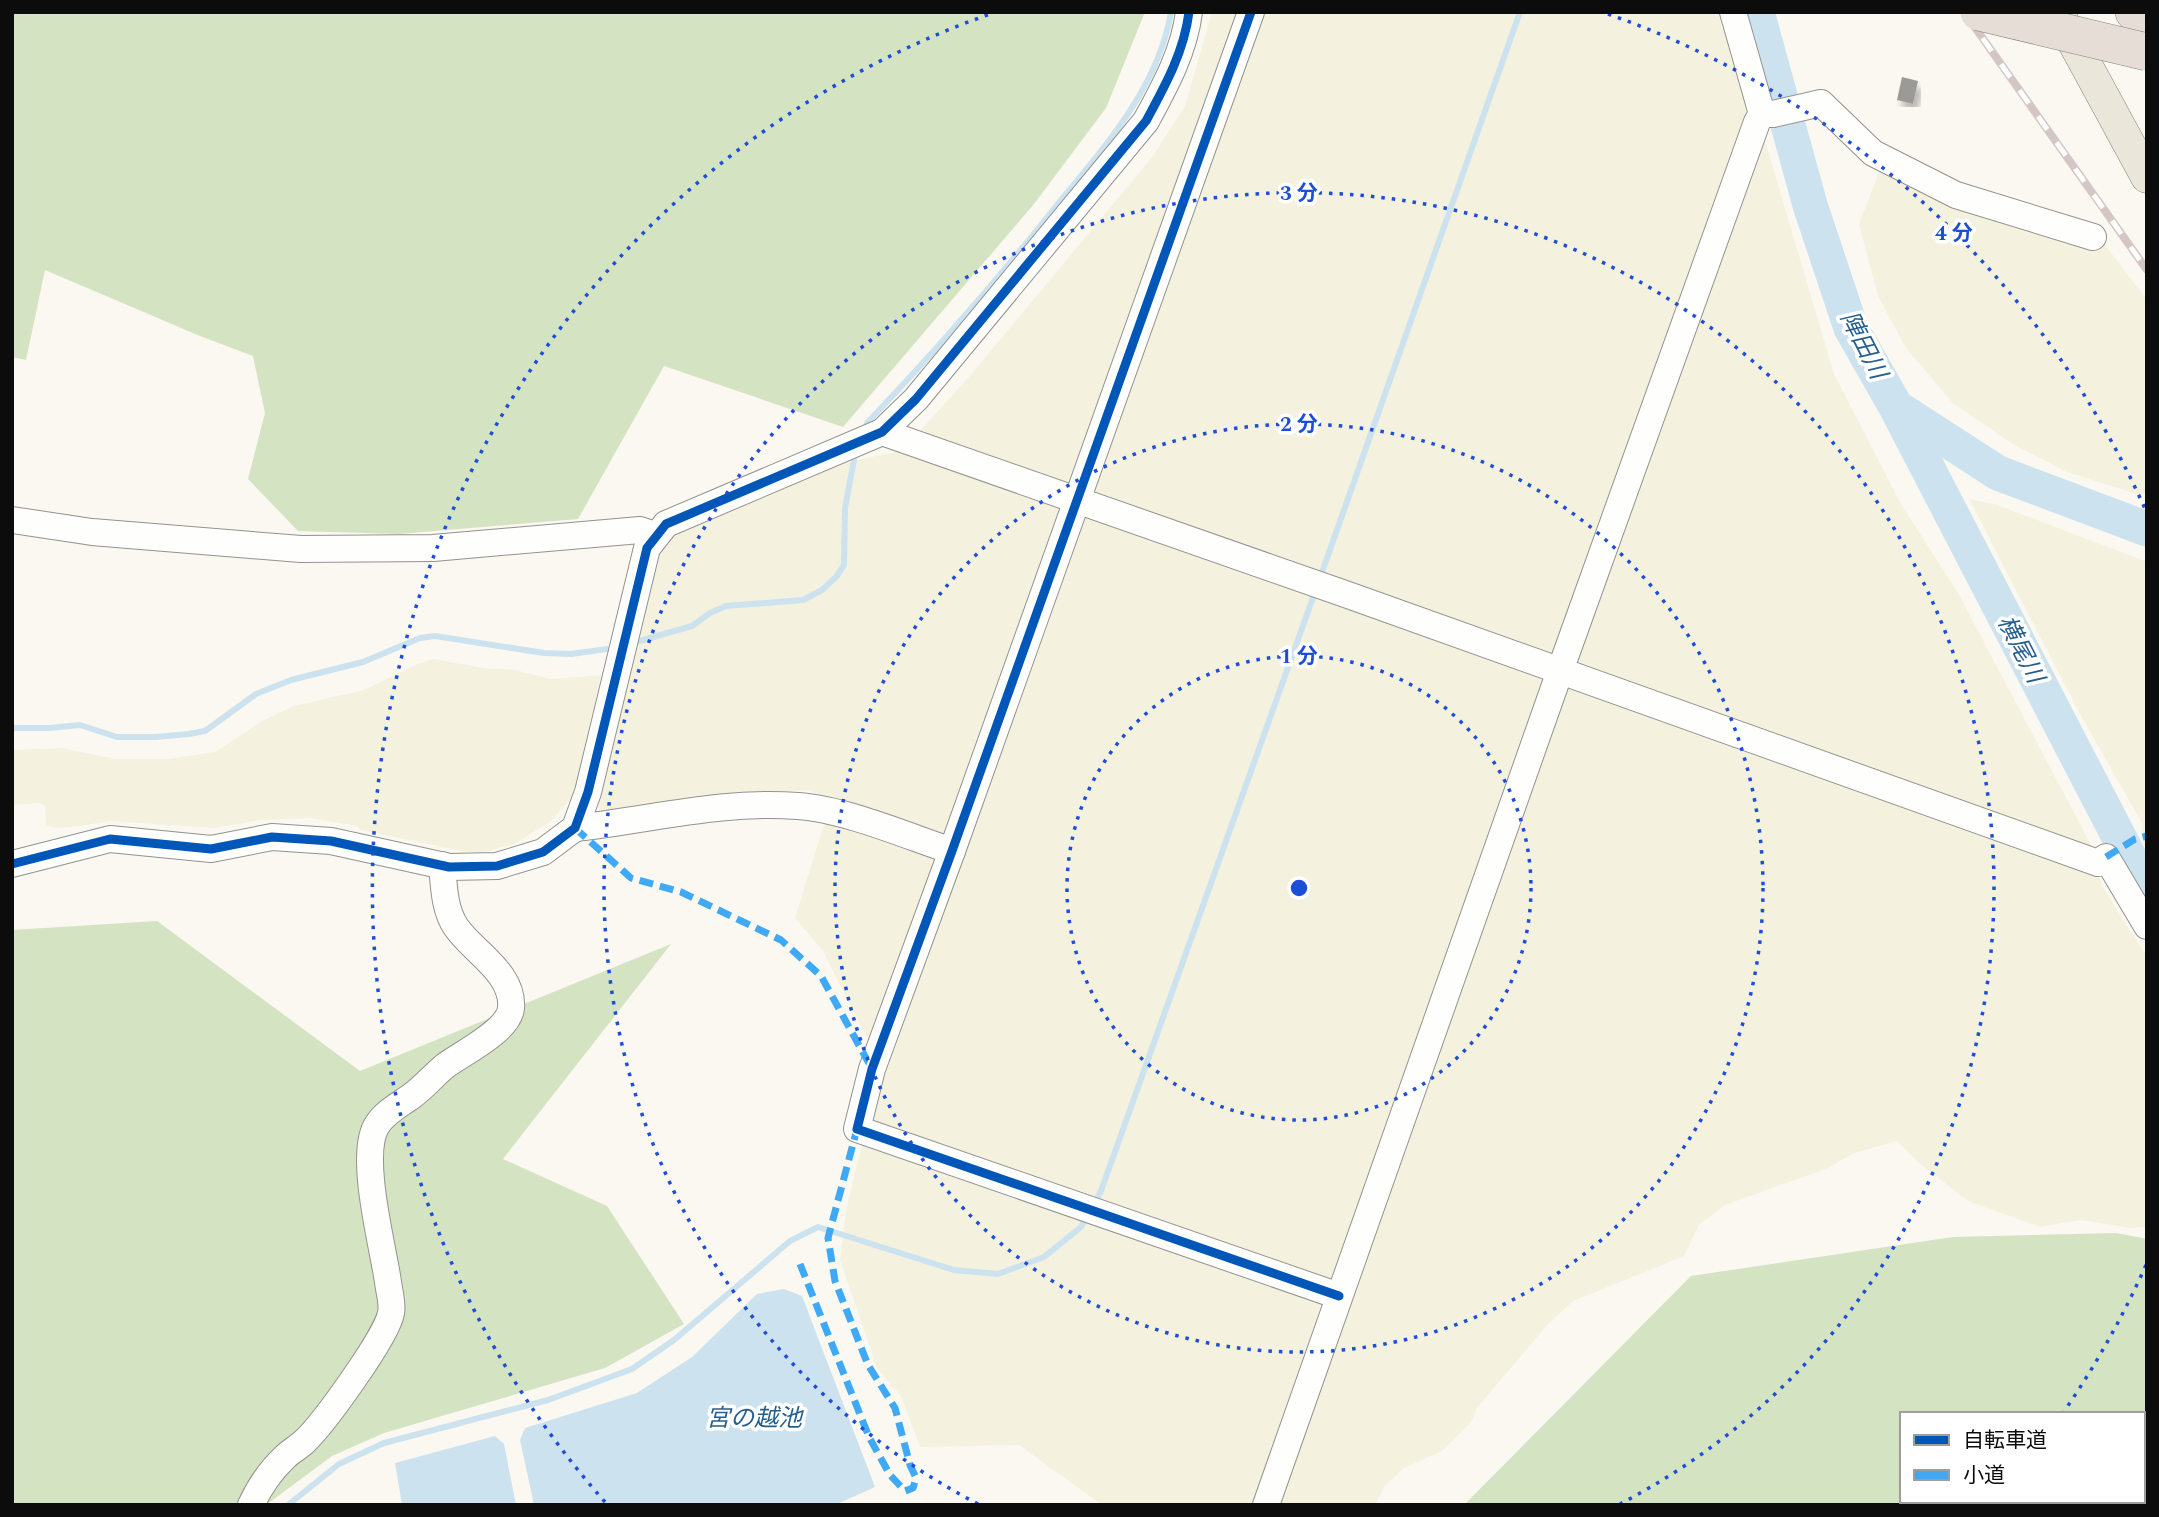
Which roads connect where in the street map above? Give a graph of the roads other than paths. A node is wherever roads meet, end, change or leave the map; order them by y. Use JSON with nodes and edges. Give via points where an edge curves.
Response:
{"nodes":[{"id":1,"x":1189,"y":12,"type":"edge"},
{"id":2,"x":1251,"y":12,"type":"edge"},
{"id":3,"x":1733,"y":12,"type":"edge"},
{"id":4,"x":1979,"y":12,"type":"edge"},
{"id":5,"x":2058,"y":12,"type":"edge"},
{"id":6,"x":2134,"y":12,"type":"edge"},
{"id":7,"x":2147,"y":14,"type":"edge"},
{"id":8,"x":2147,"y":52,"type":"edge"},
{"id":9,"x":1768,"y":114,"type":"junction"},
{"id":10,"x":2147,"y":177,"type":"edge"},
{"id":11,"x":2093,"y":237,"type":"dead end"},
{"id":12,"x":882,"y":432,"type":"junction"},
{"id":13,"x":1077,"y":501,"type":"junction"},
{"id":14,"x":12,"y":520,"type":"edge"},
{"id":15,"x":655,"y":536,"type":"junction"},
{"id":16,"x":1560,"y":671,"type":"junction"},
{"id":17,"x":575,"y":828,"type":"junction"},
{"id":18,"x":952,"y":851,"type":"junction"},
{"id":19,"x":12,"y":864,"type":"edge"},
{"id":20,"x":442,"y":865,"type":"junction"},
{"id":21,"x":2147,"y":926,"type":"edge"},
{"id":22,"x":1339,"y":1296,"type":"junction"},
{"id":23,"x":251,"y":1505,"type":"edge"},
{"id":24,"x":1266,"y":1505,"type":"edge"}],
"edges":[{"from":1,"to":12,"type":"street","via":[[1170,78],[1146,121],[916,399]]},
{"from":2,"to":13,"type":"street"},
{"from":3,"to":9,"type":"street"},
{"from":4,"to":8,"type":"highway","bridge":true},
{"from":5,"to":10,"type":"main road"},
{"from":6,"to":7,"type":"highway"},
{"from":9,"to":11,"type":"street","via":[[1821,103],[1873,153],[1956,195]]},
{"from":9,"to":16,"type":"street","via":[[1757,121]]},
{"from":12,"to":13,"type":"street"},
{"from":12,"to":15,"type":"street","via":[[666,524]]},
{"from":13,"to":16,"type":"street"},
{"from":13,"to":18,"type":"street"},
{"from":14,"to":15,"type":"street","via":[[92,532],[301,549],[433,548],[640,530]]},
{"from":15,"to":17,"type":"street","via":[[647,548],[588,792]]},
{"from":16,"to":21,"type":"street","via":[[2098,863],[2106,857]]},
{"from":16,"to":22,"type":"street"},
{"from":17,"to":18,"type":"street","via":[[720,806],[799,806],[846,816]]},
{"from":17,"to":20,"type":"street","via":[[543,852],[497,866]]},
{"from":18,"to":22,"type":"street","via":[[872,1069],[857,1129]]},
{"from":19,"to":20,"type":"street","via":[[110,839],[211,849],[272,837],[331,841]]},
{"from":20,"to":23,"type":"street","via":[[446,902],[456,926],[507,988],[509,1017],[376,1126],[370,1146],[372,1194],[392,1312],[351,1381],[306,1440],[284,1458]]},
{"from":22,"to":24,"type":"street"}]}
